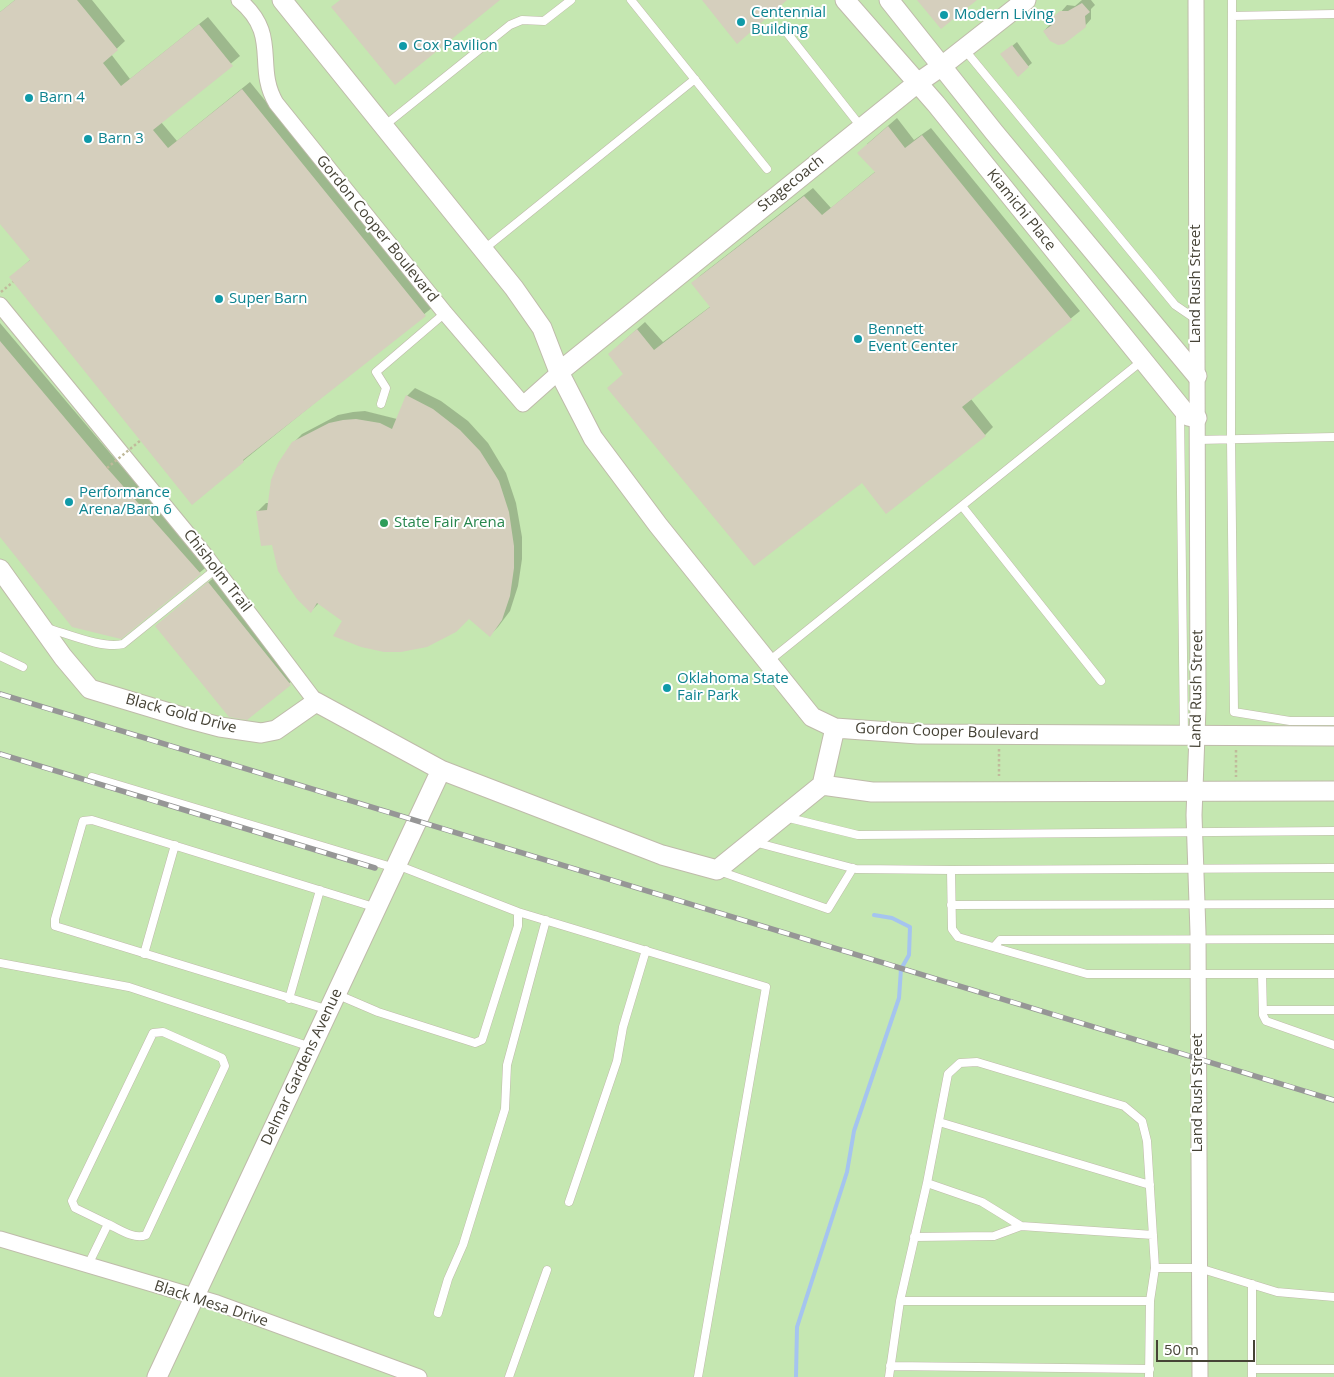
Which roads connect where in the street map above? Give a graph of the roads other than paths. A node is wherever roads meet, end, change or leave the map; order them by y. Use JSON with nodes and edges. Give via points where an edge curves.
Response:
{"nodes":[{"id":1,"x":239,"y":0,"type":"edge"},
{"id":2,"x":282,"y":0,"type":"edge"},
{"id":3,"x":571,"y":0,"type":"edge"},
{"id":4,"x":631,"y":0,"type":"edge"},
{"id":5,"x":845,"y":0,"type":"edge"},
{"id":6,"x":889,"y":0,"type":"edge"},
{"id":7,"x":1026,"y":0,"type":"edge"},
{"id":8,"x":1196,"y":0,"type":"edge"},
{"id":9,"x":1232,"y":0,"type":"edge"},
{"id":10,"x":1334,"y":14,"type":"edge"},
{"id":11,"x":1232,"y":16,"type":"junction"},
{"id":12,"x":784,"y":29,"type":"dead end"},
{"id":13,"x":964,"y":49,"type":"junction"},
{"id":14,"x":942,"y":66,"type":"junction"},
{"id":15,"x":695,"y":79,"type":"junction"},
{"id":16,"x":916,"y":84,"type":"junction"},
{"id":17,"x":384,"y":126,"type":"junction"},
{"id":18,"x":862,"y":128,"type":"junction"},
{"id":19,"x":767,"y":169,"type":"dead end"},
{"id":20,"x":484,"y":250,"type":"junction"},
{"id":21,"x":0,"y":305,"type":"edge"},
{"id":22,"x":445,"y":314,"type":"junction"},
{"id":23,"x":1197,"y":320,"type":"junction"},
{"id":24,"x":1143,"y":360,"type":"junction"},
{"id":25,"x":560,"y":372,"type":"junction"},
{"id":26,"x":1197,"y":376,"type":"junction"},
{"id":27,"x":381,"y":404,"type":"dead end"},
{"id":28,"x":1179,"y":405,"type":"junction"},
{"id":29,"x":1197,"y":418,"type":"junction"},
{"id":30,"x":1334,"y":437,"type":"edge"},
{"id":31,"x":1232,"y":439,"type":"junction"},
{"id":32,"x":1197,"y":440,"type":"junction"},
{"id":33,"x":962,"y":506,"type":"junction"},
{"id":34,"x":0,"y":569,"type":"edge"},
{"id":35,"x":216,"y":569,"type":"junction"},
{"id":36,"x":41,"y":626,"type":"junction"},
{"id":37,"x":0,"y":656,"type":"edge"},
{"id":38,"x":769,"y":661,"type":"junction"},
{"id":39,"x":23,"y":667,"type":"dead end"},
{"id":40,"x":1101,"y":681,"type":"dead end"},
{"id":41,"x":316,"y":702,"type":"junction"},
{"id":42,"x":1334,"y":720,"type":"edge"},
{"id":43,"x":835,"y":728,"type":"junction"},
{"id":44,"x":1190,"y":736,"type":"junction"},
{"id":45,"x":1334,"y":736,"type":"edge"},
{"id":46,"x":435,"y":771,"type":"junction"},
{"id":47,"x":92,"y":777,"type":"dead end"},
{"id":48,"x":822,"y":785,"type":"junction"},
{"id":49,"x":1334,"y":791,"type":"edge"},
{"id":50,"x":1195,"y":792,"type":"junction"},
{"id":51,"x":783,"y":817,"type":"junction"},
{"id":52,"x":1334,"y":831,"type":"edge"},
{"id":53,"x":1195,"y":832,"type":"junction"},
{"id":54,"x":753,"y":841,"type":"junction"},
{"id":55,"x":175,"y":845,"type":"junction"},
{"id":56,"x":396,"y":867,"type":"junction"},
{"id":57,"x":853,"y":868,"type":"junction"},
{"id":58,"x":1197,"y":868,"type":"junction"},
{"id":59,"x":1334,"y":868,"type":"edge"},
{"id":60,"x":717,"y":870,"type":"junction"},
{"id":61,"x":950,"y":870,"type":"junction"},
{"id":62,"x":320,"y":890,"type":"junction"},
{"id":63,"x":1334,"y":904,"type":"edge"},
{"id":64,"x":951,"y":905,"type":"junction"},
{"id":65,"x":1197,"y":905,"type":"junction"},
{"id":66,"x":377,"y":908,"type":"junction"},
{"id":67,"x":518,"y":912,"type":"junction"},
{"id":68,"x":546,"y":920,"type":"junction"},
{"id":69,"x":1334,"y":939,"type":"edge"},
{"id":70,"x":1198,"y":940,"type":"junction"},
{"id":71,"x":994,"y":947,"type":"junction"},
{"id":72,"x":646,"y":950,"type":"junction"},
{"id":73,"x":144,"y":954,"type":"junction"},
{"id":74,"x":0,"y":963,"type":"edge"},
{"id":75,"x":1198,"y":973,"type":"junction"},
{"id":76,"x":1262,"y":974,"type":"junction"},
{"id":77,"x":1334,"y":974,"type":"edge"},
{"id":78,"x":289,"y":998,"type":"junction"},
{"id":79,"x":332,"y":1002,"type":"junction"},
{"id":80,"x":1263,"y":1010,"type":"junction"},
{"id":81,"x":1334,"y":1010,"type":"edge"},
{"id":82,"x":1334,"y":1045,"type":"edge"},
{"id":83,"x":312,"y":1047,"type":"junction"},
{"id":84,"x":939,"y":1122,"type":"junction"},
{"id":85,"x":927,"y":1184,"type":"junction"},
{"id":86,"x":1150,"y":1185,"type":"junction"},
{"id":87,"x":569,"y":1202,"type":"dead end"},
{"id":88,"x":108,"y":1224,"type":"junction"},
{"id":89,"x":1021,"y":1226,"type":"junction"},
{"id":90,"x":1153,"y":1235,"type":"junction"},
{"id":91,"x":914,"y":1237,"type":"junction"},
{"id":92,"x":0,"y":1239,"type":"edge"},
{"id":93,"x":88,"y":1265,"type":"junction"},
{"id":94,"x":1155,"y":1268,"type":"junction"},
{"id":95,"x":1199,"y":1268,"type":"junction"},
{"id":96,"x":547,"y":1270,"type":"dead end"},
{"id":97,"x":1252,"y":1284,"type":"junction"},
{"id":98,"x":194,"y":1297,"type":"junction"},
{"id":99,"x":1334,"y":1297,"type":"edge"},
{"id":100,"x":900,"y":1301,"type":"junction"},
{"id":101,"x":1150,"y":1301,"type":"junction"},
{"id":102,"x":438,"y":1313,"type":"dead end"},
{"id":103,"x":890,"y":1366,"type":"junction"},
{"id":104,"x":1334,"y":1369,"type":"edge"},
{"id":105,"x":1150,"y":1373,"type":"edge"},
{"id":106,"x":1252,"y":1373,"type":"edge"},
{"id":107,"x":157,"y":1377,"type":"edge"},
{"id":108,"x":419,"y":1377,"type":"edge"},
{"id":109,"x":509,"y":1377,"type":"edge"},
{"id":110,"x":698,"y":1377,"type":"edge"},
{"id":111,"x":889,"y":1377,"type":"edge"},
{"id":112,"x":1200,"y":1377,"type":"edge"}],
"edges":[{"from":1,"to":22,"type":"street","name":"Gordon Cooper Boulevard","via":[[252,10],[264,34],[269,92],[276,103]]},
{"from":2,"to":17,"type":"street","name":"Gordon Cooper Boulevard"},
{"from":3,"to":17,"type":"lane","via":[[544,21],[522,20],[510,25]]},
{"from":4,"to":15,"type":"lane"},
{"from":5,"to":16,"type":"street","name":"Kiamichi Place"},
{"from":6,"to":14,"type":"street","name":"Kiamichi Place"},
{"from":7,"to":13,"type":"street","name":"Stagecoach"},
{"from":8,"to":23,"type":"street","name":"Land Rush Street"},
{"from":9,"to":11,"type":"lane"},
{"from":10,"to":11,"type":"lane"},
{"from":11,"to":31,"type":"lane"},
{"from":12,"to":18,"type":"lane"},
{"from":13,"to":14,"type":"street","name":"Stagecoach"},
{"from":13,"to":23,"type":"lane","via":[[1176,305]]},
{"from":14,"to":16,"type":"street","name":"Stagecoach"},
{"from":14,"to":26,"type":"street","name":"Kiamichi Place"},
{"from":15,"to":19,"type":"lane"},
{"from":15,"to":20,"type":"lane"},
{"from":16,"to":18,"type":"street","name":"Stagecoach"},
{"from":16,"to":24,"type":"street","name":"Kiamichi Place","via":[[936,104]]},
{"from":17,"to":20,"type":"street","name":"Gordon Cooper Boulevard"},
{"from":18,"to":25,"type":"street","name":"Stagecoach"},
{"from":20,"to":25,"type":"street","name":"Gordon Cooper Boulevard","via":[[542,328]]},
{"from":21,"to":35,"type":"street","name":"Chisholm Trail"},
{"from":22,"to":25,"type":"street","name":"Gordon Cooper Boulevard","via":[[523,404]]},
{"from":22,"to":27,"type":"lane","via":[[376,372],[386,388]]},
{"from":23,"to":26,"type":"street","name":"Land Rush Street"},
{"from":24,"to":28,"type":"street","name":"Kiamichi Place"},
{"from":24,"to":33,"type":"lane"},
{"from":25,"to":38,"type":"street","name":"Gordon Cooper Boulevard","via":[[593,438],[658,525]]},
{"from":26,"to":29,"type":"street","name":"Land Rush Street"},
{"from":28,"to":29,"type":"street","name":"Kiamichi Place","via":[[1188,416]]},
{"from":28,"to":44,"type":"lane"},
{"from":29,"to":32,"type":"street","name":"Land Rush Street"},
{"from":30,"to":31,"type":"lane"},
{"from":31,"to":32,"type":"lane"},
{"from":31,"to":42,"type":"lane","via":[[1234,712],[1290,721]]},
{"from":32,"to":44,"type":"street","name":"Land Rush Street"},
{"from":33,"to":38,"type":"lane"},
{"from":33,"to":40,"type":"lane"},
{"from":34,"to":36,"type":"street","name":"Black Gold Drive"},
{"from":35,"to":36,"type":"lane","via":[[123,644],[105,644]]},
{"from":35,"to":41,"type":"street","name":"Chisholm Trail"},
{"from":36,"to":41,"type":"street","name":"Black Gold Drive","via":[[90,689],[186,718],[241,731],[270,732]]},
{"from":37,"to":39,"type":"lane"},
{"from":38,"to":43,"type":"street","name":"Gordon Cooper Boulevard","via":[[812,717]]},
{"from":41,"to":46,"type":"street"},
{"from":43,"to":44,"type":"street","name":"Gordon Cooper Boulevard","via":[[918,734]]},
{"from":43,"to":48,"type":"street"},
{"from":44,"to":45,"type":"street","name":"Gordon Cooper Boulevard"},
{"from":44,"to":50,"type":"street","name":"Land Rush Street"},
{"from":46,"to":56,"type":"street","name":"Delmar Gardens Avenue"},
{"from":46,"to":60,"type":"street","via":[[662,855]]},
{"from":47,"to":56,"type":"lane"},
{"from":48,"to":50,"type":"street","via":[[872,792]]},
{"from":48,"to":51,"type":"street"},
{"from":49,"to":50,"type":"street"},
{"from":50,"to":53,"type":"street","name":"Land Rush Street"},
{"from":51,"to":53,"type":"lane","via":[[858,835]]},
{"from":51,"to":54,"type":"street"},
{"from":52,"to":53,"type":"lane"},
{"from":53,"to":58,"type":"street","name":"Land Rush Street"},
{"from":54,"to":57,"type":"lane"},
{"from":54,"to":60,"type":"street"},
{"from":55,"to":62,"type":"lane"},
{"from":55,"to":73,"type":"lane"},
{"from":55,"to":73,"type":"lane","via":[[92,820],[83,822],[55,919],[55,926],[59,928]]},
{"from":56,"to":66,"type":"street","name":"Delmar Gardens Avenue"},
{"from":56,"to":67,"type":"lane"},
{"from":57,"to":60,"type":"lane","via":[[828,909]]},
{"from":57,"to":61,"type":"lane"},
{"from":58,"to":59,"type":"lane"},
{"from":58,"to":61,"type":"lane"},
{"from":58,"to":65,"type":"street","name":"Land Rush Street"},
{"from":61,"to":64,"type":"lane"},
{"from":62,"to":66,"type":"lane"},
{"from":62,"to":78,"type":"lane"},
{"from":63,"to":65,"type":"lane"},
{"from":64,"to":65,"type":"lane"},
{"from":64,"to":71,"type":"lane","via":[[954,934]]},
{"from":65,"to":70,"type":"street","name":"Land Rush Street"},
{"from":66,"to":79,"type":"street","name":"Delmar Gardens Avenue"},
{"from":67,"to":68,"type":"lane"},
{"from":67,"to":79,"type":"lane","via":[[518,926],[479,1043],[378,1012]]},
{"from":68,"to":72,"type":"lane"},
{"from":68,"to":102,"type":"lane","via":[[506,1065],[505,1109],[463,1245]]},
{"from":69,"to":70,"type":"lane"},
{"from":70,"to":71,"type":"lane","via":[[1000,940]]},
{"from":70,"to":75,"type":"street","name":"Land Rush Street"},
{"from":71,"to":75,"type":"lane","via":[[1087,974]]},
{"from":72,"to":87,"type":"lane","via":[[616,1061]]},
{"from":72,"to":110,"type":"lane","via":[[766,987]]},
{"from":73,"to":78,"type":"lane"},
{"from":74,"to":83,"type":"lane","via":[[129,987]]},
{"from":75,"to":76,"type":"lane"},
{"from":75,"to":95,"type":"street","name":"Land Rush Street"},
{"from":76,"to":77,"type":"lane"},
{"from":76,"to":80,"type":"lane"},
{"from":78,"to":79,"type":"lane"},
{"from":79,"to":83,"type":"street","name":"Delmar Gardens Avenue"},
{"from":80,"to":81,"type":"lane"},
{"from":80,"to":82,"type":"lane","via":[[1270,1024]]},
{"from":83,"to":98,"type":"street","name":"Delmar Gardens Avenue"},
{"from":84,"to":85,"type":"lane"},
{"from":84,"to":86,"type":"lane"},
{"from":84,"to":86,"type":"lane","via":[[948,1074],[960,1063],[977,1062],[1124,1106],[1142,1121]]},
{"from":85,"to":89,"type":"lane","via":[[982,1202]]},
{"from":85,"to":91,"type":"lane"},
{"from":86,"to":90,"type":"lane"},
{"from":88,"to":88,"type":"lane","via":[[134,1236],[146,1235],[225,1066],[222,1058],[162,1032],[153,1033],[72,1201],[75,1208]]},
{"from":88,"to":93,"type":"lane"},
{"from":89,"to":90,"type":"lane"},
{"from":89,"to":91,"type":"lane","via":[[994,1236]]},
{"from":90,"to":94,"type":"lane"},
{"from":91,"to":100,"type":"lane"},
{"from":92,"to":93,"type":"street","name":"Black Mesa Drive"},
{"from":93,"to":98,"type":"street","name":"Black Mesa Drive"},
{"from":94,"to":95,"type":"lane"},
{"from":94,"to":101,"type":"lane"},
{"from":95,"to":97,"type":"lane"},
{"from":95,"to":112,"type":"street","name":"Land Rush Street"},
{"from":96,"to":109,"type":"lane"},
{"from":97,"to":99,"type":"lane","via":[[1277,1292]]},
{"from":97,"to":106,"type":"lane"},
{"from":98,"to":107,"type":"street","name":"Delmar Gardens Avenue"},
{"from":98,"to":108,"type":"street","name":"Black Mesa Drive"},
{"from":100,"to":101,"type":"lane"},
{"from":100,"to":103,"type":"lane"},
{"from":101,"to":105,"type":"lane"},
{"from":103,"to":105,"type":"lane"},
{"from":103,"to":111,"type":"lane"},
{"from":104,"to":106,"type":"lane"}]}
